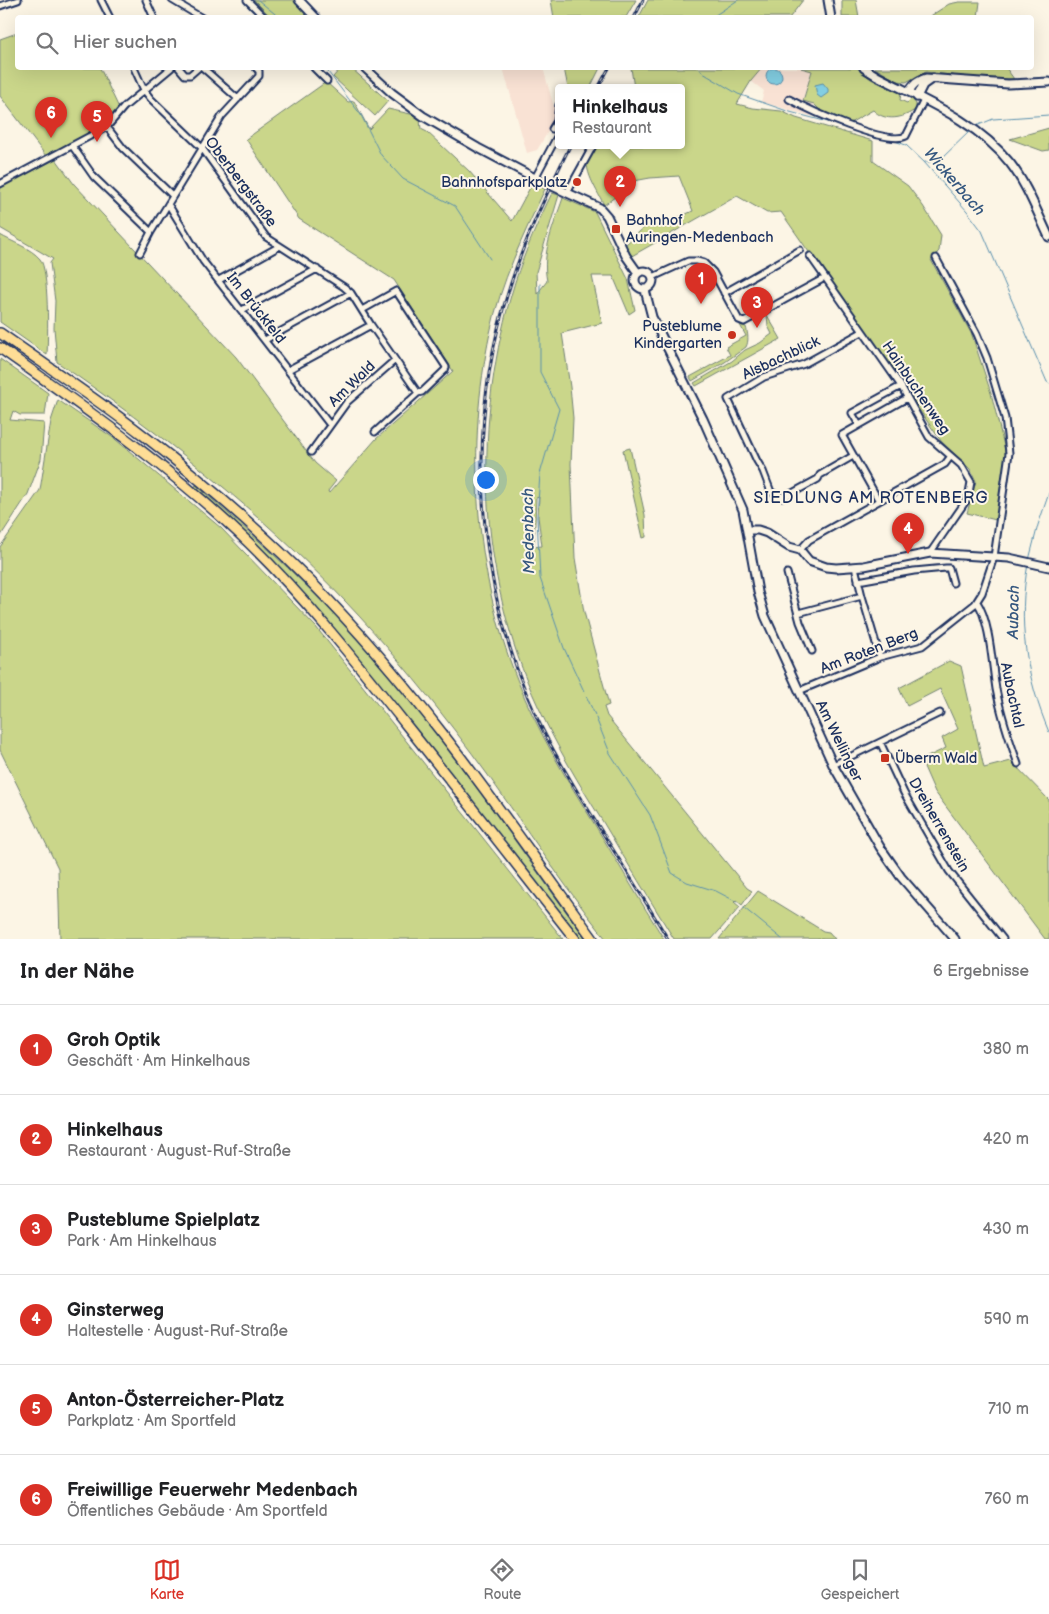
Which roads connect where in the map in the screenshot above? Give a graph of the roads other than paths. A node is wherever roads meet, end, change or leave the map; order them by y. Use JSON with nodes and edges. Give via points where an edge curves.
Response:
{"nodes":[{"id":1,"x":18,"y":0,"type":"edge"},
{"id":2,"x":101,"y":0,"type":"edge"},
{"id":3,"x":146,"y":0,"type":"edge"},
{"id":4,"x":172,"y":0,"type":"edge"},
{"id":5,"x":247,"y":0,"type":"edge"},
{"id":6,"x":299,"y":0,"type":"edge"},
{"id":7,"x":828,"y":0,"type":"edge"},
{"id":8,"x":0,"y":6,"type":"edge"},
{"id":9,"x":108,"y":15,"type":"edge"},
{"id":10,"x":153,"y":15,"type":"edge"},
{"id":11,"x":197,"y":15,"type":"edge"},
{"id":12,"x":262,"y":15,"type":"edge"},
{"id":13,"x":313,"y":15,"type":"edge"},
{"id":14,"x":831,"y":15,"type":"edge"},
{"id":15,"x":135,"y":70,"type":"edge"},
{"id":16,"x":169,"y":70,"type":"edge"},
{"id":17,"x":181,"y":70,"type":"edge"},
{"id":18,"x":196,"y":70,"type":"edge"},
{"id":19,"x":205,"y":70,"type":"edge"},
{"id":20,"x":258,"y":70,"type":"edge"},
{"id":21,"x":316,"y":70,"type":"edge"},
{"id":22,"x":368,"y":70,"type":"edge"},
{"id":23,"x":868,"y":70,"type":"edge"},
{"id":24,"x":934,"y":78,"type":"junction"},
{"id":25,"x":327,"y":81,"type":"dead end"},
{"id":26,"x":1049,"y":82,"type":"edge"},
{"id":27,"x":144,"y":90,"type":"junction"},
{"id":28,"x":909,"y":92,"type":"junction"},
{"id":29,"x":920,"y":98,"type":"junction"},
{"id":30,"x":238,"y":99,"type":"junction"},
{"id":31,"x":789,"y":99,"type":"dead end"},
{"id":32,"x":555,"y":122,"type":"edge"},
{"id":33,"x":107,"y":127,"type":"junction"},
{"id":34,"x":552,"y":129,"type":"dead end"},
{"id":35,"x":555,"y":140,"type":"edge"},
{"id":36,"x":73,"y":147,"type":"junction"},
{"id":37,"x":202,"y":148,"type":"junction"},
{"id":38,"x":590,"y":149,"type":"edge"},
{"id":39,"x":535,"y":178,"type":"junction"},
{"id":40,"x":0,"y":184,"type":"edge"},
{"id":41,"x":566,"y":193,"type":"junction"},
{"id":42,"x":173,"y":196,"type":"junction"},
{"id":43,"x":168,"y":204,"type":"junction"},
{"id":44,"x":151,"y":232,"type":"junction"},
{"id":45,"x":1049,"y":237,"type":"edge"},
{"id":46,"x":280,"y":246,"type":"junction"},
{"id":47,"x":800,"y":250,"type":"dead end"},
{"id":48,"x":140,"y":253,"type":"dead end"},
{"id":49,"x":810,"y":256,"type":"dead end"},
{"id":50,"x":936,"y":258,"type":"dead end"},
{"id":51,"x":317,"y":269,"type":"junction"},
{"id":52,"x":638,"y":273,"type":"junction"},
{"id":53,"x":653,"y":277,"type":"junction"},
{"id":54,"x":219,"y":280,"type":"junction"},
{"id":55,"x":821,"y":280,"type":"dead end"},
{"id":56,"x":645,"y":290,"type":"junction"},
{"id":57,"x":351,"y":293,"type":"junction"},
{"id":58,"x":724,"y":293,"type":"junction"},
{"id":59,"x":242,"y":310,"type":"junction"},
{"id":60,"x":362,"y":310,"type":"junction"},
{"id":61,"x":371,"y":325,"type":"junction"},
{"id":62,"x":862,"y":332,"type":"junction"},
{"id":63,"x":0,"y":333,"type":"edge"},
{"id":64,"x":265,"y":340,"type":"junction"},
{"id":65,"x":0,"y":348,"type":"edge"},
{"id":66,"x":395,"y":360,"type":"junction"},
{"id":67,"x":288,"y":370,"type":"junction"},
{"id":68,"x":901,"y":386,"type":"junction"},
{"id":69,"x":418,"y":393,"type":"junction"},
{"id":70,"x":908,"y":398,"type":"junction"},
{"id":71,"x":330,"y":425,"type":"junction"},
{"id":72,"x":859,"y":425,"type":"junction"},
{"id":73,"x":375,"y":432,"type":"dead end"},
{"id":74,"x":310,"y":452,"type":"dead end"},
{"id":75,"x":853,"y":456,"type":"junction"},
{"id":76,"x":951,"y":456,"type":"junction"},
{"id":77,"x":879,"y":501,"type":"junction"},
{"id":78,"x":748,"y":530,"type":"junction"},
{"id":79,"x":800,"y":550,"type":"junction"},
{"id":80,"x":930,"y":553,"type":"junction"},
{"id":81,"x":994,"y":557,"type":"junction"},
{"id":82,"x":855,"y":567,"type":"junction"},
{"id":83,"x":1049,"y":567,"type":"edge"},
{"id":84,"x":787,"y":573,"type":"dead end"},
{"id":85,"x":858,"y":580,"type":"junction"},
{"id":86,"x":953,"y":584,"type":"dead end"},
{"id":87,"x":862,"y":596,"type":"junction"},
{"id":88,"x":977,"y":602,"type":"junction"},
{"id":89,"x":798,"y":614,"type":"junction"},
{"id":90,"x":812,"y":651,"type":"dead end"},
{"id":91,"x":880,"y":657,"type":"junction"},
{"id":92,"x":799,"y":692,"type":"junction"},
{"id":93,"x":940,"y":713,"type":"dead end"},
{"id":94,"x":880,"y":742,"type":"junction"},
{"id":95,"x":1018,"y":764,"type":"dead end"},
{"id":96,"x":833,"y":766,"type":"junction"},
{"id":97,"x":575,"y":939,"type":"edge"},
{"id":98,"x":593,"y":939,"type":"edge"},
{"id":99,"x":955,"y":939,"type":"edge"},
{"id":100,"x":1003,"y":939,"type":"edge"}],
"edges":[{"from":1,"to":8,"type":"street"},
{"from":2,"to":9,"type":"street"},
{"from":3,"to":10,"type":"street"},
{"from":4,"to":11,"type":"street"},
{"from":5,"to":12,"type":"street"},
{"from":6,"to":13,"type":"main road"},
{"from":7,"to":14,"type":"main road"},
{"from":15,"to":27,"type":"street","name":"Oberbergstraße"},
{"from":16,"to":27,"type":"street"},
{"from":17,"to":18,"type":"street","via":[[186,75]]},
{"from":19,"to":30,"type":"street"},
{"from":20,"to":30,"type":"street","via":[[259,76]]},
{"from":21,"to":25,"type":"street"},
{"from":22,"to":39,"type":"main road","via":[[423,116]]},
{"from":23,"to":28,"type":"main road"},
{"from":24,"to":26,"type":"main road","via":[[1008,84]]},
{"from":24,"to":28,"type":"main road","via":[[918,80]]},
{"from":24,"to":29,"type":"main road","via":[[923,85]]},
{"from":27,"to":33,"type":"street"},
{"from":27,"to":37,"type":"street","name":"Oberbergstraße"},
{"from":28,"to":29,"type":"main road"},
{"from":29,"to":31,"type":"street","via":[[906,136],[898,138],[853,128]]},
{"from":29,"to":45,"type":"main road","via":[[973,128],[1002,154],[1018,174]]},
{"from":30,"to":37,"type":"street","via":[[222,116]]},
{"from":32,"to":34,"type":"street"},
{"from":33,"to":36,"type":"street"},
{"from":33,"to":42,"type":"street"},
{"from":35,"to":39,"type":"street"},
{"from":36,"to":40,"type":"street"},
{"from":36,"to":44,"type":"street","via":[[94,177]]},
{"from":37,"to":42,"type":"street"},
{"from":37,"to":46,"type":"street","name":"Oberbergstraße","via":[[262,233]]},
{"from":38,"to":41,"type":"street"},
{"from":39,"to":41,"type":"main road"},
{"from":41,"to":52,"type":"main road","via":[[604,211]]},
{"from":42,"to":43,"type":"street"},
{"from":43,"to":44,"type":"street"},
{"from":43,"to":54,"type":"street","name":"Im Brückfeld"},
{"from":44,"to":48,"type":"street"},
{"from":46,"to":51,"type":"street","name":"Oberbergstraße"},
{"from":46,"to":54,"type":"street"},
{"from":47,"to":58,"type":"street"},
{"from":49,"to":62,"type":"street","name":"Hainbuchenweg"},
{"from":50,"to":81,"type":"street","name":"Am Roten Berg","via":[[977,334],[1006,418],[1010,453]]},
{"from":51,"to":57,"type":"street","name":"Oberbergstraße"},
{"from":51,"to":59,"type":"street"},
{"from":52,"to":53,"type":"main road","via":[[646,271]]},
{"from":52,"to":56,"type":"main road","via":[[635,284]]},
{"from":53,"to":56,"type":"main road","via":[[652,285]]},
{"from":53,"to":58,"type":"street","via":[[684,262],[697,261],[710,268]]},
{"from":54,"to":59,"type":"street","name":"Im Brückfeld"},
{"from":55,"to":58,"type":"street","via":[[746,322],[739,320]]},
{"from":56,"to":78,"type":"main road","name":"Am Wellinger","via":[[652,317],[703,419],[743,510]]},
{"from":57,"to":60,"type":"street","name":"Oberbergstraße"},
{"from":57,"to":64,"type":"street"},
{"from":59,"to":64,"type":"street","name":"Im Brückfeld"},
{"from":60,"to":61,"type":"street","name":"Oberbergstraße"},
{"from":60,"to":69,"type":"street","via":[[396,291],[405,302],[446,367]]},
{"from":61,"to":66,"type":"street","name":"Oberbergstraße"},
{"from":61,"to":67,"type":"street"},
{"from":62,"to":68,"type":"street","name":"Hainbuchenweg"},
{"from":62,"to":75,"type":"street","name":"Alsbachblick","via":[[804,364],[764,377],[728,399],[775,495],[787,496]]},
{"from":63,"to":98,"type":"highway","via":[[186,469],[260,533],[346,619],[460,755]]},
{"from":64,"to":67,"type":"street","name":"Im Brückfeld"},
{"from":65,"to":97,"type":"highway","via":[[135,444],[181,481],[301,596]]},
{"from":66,"to":69,"type":"street","name":"Oberbergstraße"},
{"from":66,"to":71,"type":"street","name":"Am Wald","via":[[347,402]]},
{"from":67,"to":71,"type":"street","name":"Im Brückfeld"},
{"from":68,"to":70,"type":"street","name":"Hainbuchenweg"},
{"from":68,"to":72,"type":"street","via":[[852,413]]},
{"from":69,"to":73,"type":"street"},
{"from":70,"to":72,"type":"street"},
{"from":70,"to":76,"type":"street","name":"Hainbuchenweg","via":[[929,436]]},
{"from":71,"to":74,"type":"street","name":"Am Wald"},
{"from":72,"to":75,"type":"street","via":[[842,435]]},
{"from":75,"to":77,"type":"street"},
{"from":76,"to":77,"type":"street","via":[[945,464]]},
{"from":76,"to":80,"type":"street","name":"Hainbuchenweg","via":[[966,472],[970,490],[968,498]]},
{"from":77,"to":79,"type":"street","via":[[809,540]]},
{"from":78,"to":79,"type":"main road","via":[[763,531]]},
{"from":78,"to":92,"type":"main road","name":"Am Wellinger","via":[[765,616]]},
{"from":79,"to":82,"type":"main road","via":[[817,564]]},
{"from":80,"to":81,"type":"main road"},
{"from":80,"to":82,"type":"main road"},
{"from":81,"to":83,"type":"main road"},
{"from":81,"to":88,"type":"street","name":"Am Roten Berg"},
{"from":82,"to":85,"type":"street"},
{"from":84,"to":89,"type":"street"},
{"from":85,"to":86,"type":"street","via":[[950,568]]},
{"from":85,"to":87,"type":"street"},
{"from":87,"to":89,"type":"street"},
{"from":87,"to":91,"type":"street"},
{"from":88,"to":91,"type":"street","name":"Am Roten Berg","via":[[922,646]]},
{"from":88,"to":95,"type":"street","name":"Aubachtal","via":[[986,626],[1001,712]]},
{"from":89,"to":90,"type":"street"},
{"from":91,"to":92,"type":"street","name":"Am Roten Berg"},
{"from":92,"to":96,"type":"main road","name":"Am Wellinger"},
{"from":93,"to":94,"type":"street"},
{"from":94,"to":96,"type":"street"},
{"from":94,"to":100,"type":"street","name":"Dreiherrenstein","via":[[904,793],[949,871]]},
{"from":96,"to":99,"type":"main road","name":"Am Wellinger","via":[[891,864]]}]}
